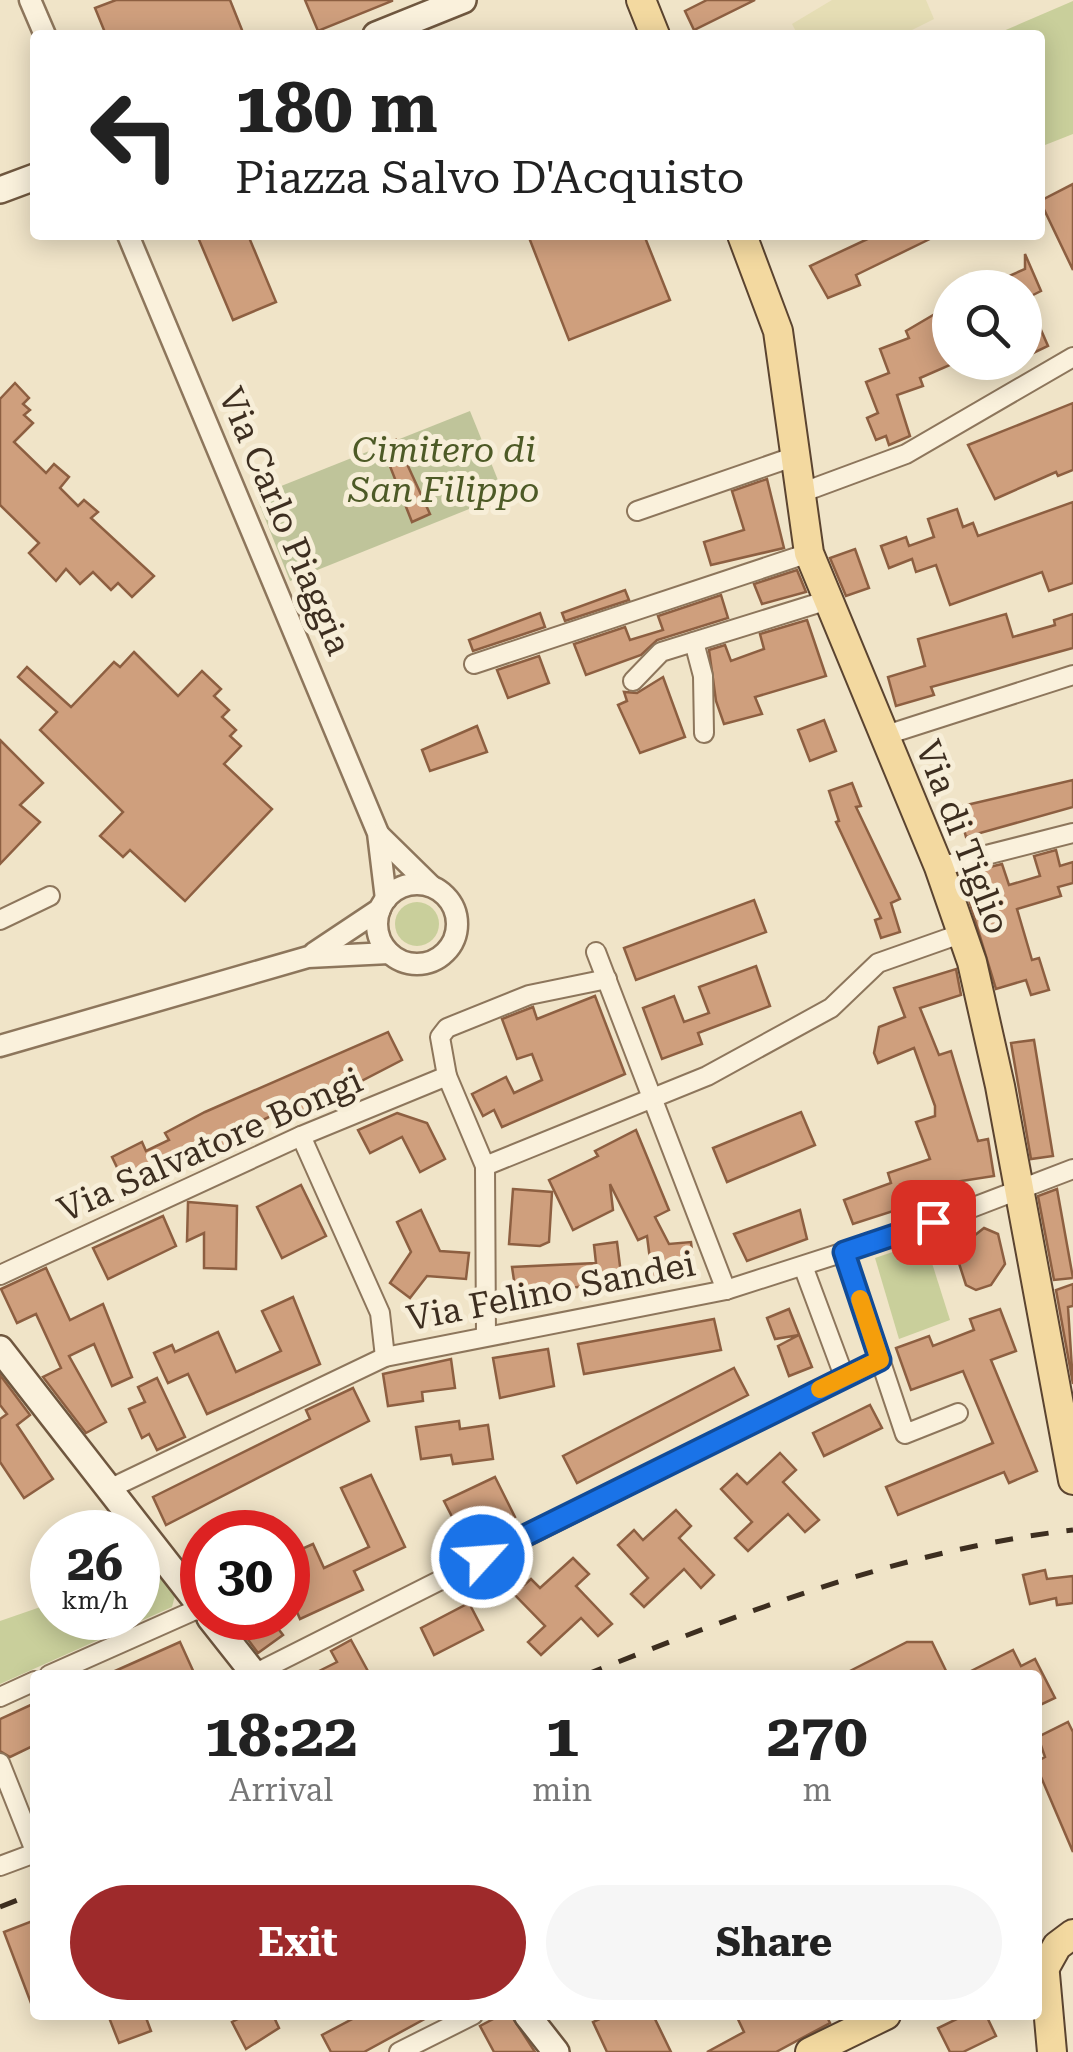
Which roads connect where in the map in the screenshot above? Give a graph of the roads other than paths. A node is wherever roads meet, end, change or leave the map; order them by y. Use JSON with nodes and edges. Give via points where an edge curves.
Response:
{"nodes":[{"id":1,"x":30,"y":0,"type":"edge"},
{"id":2,"x":463,"y":0,"type":"edge"},
{"id":3,"x":641,"y":0,"type":"edge"},
{"id":4,"x":43,"y":30,"type":"edge"},
{"id":5,"x":388,"y":30,"type":"edge"},
{"id":6,"x":653,"y":30,"type":"edge"},
{"id":7,"x":30,"y":177,"type":"edge"},
{"id":8,"x":0,"y":190,"type":"edge"},
{"id":9,"x":130,"y":240,"type":"edge"},
{"id":10,"x":744,"y":240,"type":"edge"},
{"id":11,"x":1073,"y":356,"type":"edge"},
{"id":12,"x":793,"y":457,"type":"junction"},
{"id":13,"x":798,"y":494,"type":"junction"},
{"id":14,"x":637,"y":511,"type":"dead end"},
{"id":15,"x":809,"y":553,"type":"junction"},
{"id":16,"x":825,"y":601,"type":"junction"},
{"id":17,"x":694,"y":642,"type":"junction"},
{"id":18,"x":474,"y":664,"type":"dead end"},
{"id":19,"x":1073,"y":675,"type":"edge"},
{"id":20,"x":633,"y":681,"type":"dead end"},
{"id":21,"x":704,"y":733,"type":"dead end"},
{"id":22,"x":883,"y":736,"type":"junction"},
{"id":23,"x":1073,"y":832,"type":"edge"},
{"id":24,"x":378,"y":833,"type":"junction"},
{"id":25,"x":940,"y":866,"type":"junction"},
{"id":26,"x":431,"y":886,"type":"junction"},
{"id":27,"x":50,"y":896,"type":"dead end"},
{"id":28,"x":382,"y":904,"type":"junction"},
{"id":29,"x":0,"y":920,"type":"edge"},
{"id":30,"x":963,"y":934,"type":"junction"},
{"id":31,"x":596,"y":952,"type":"dead end"},
{"id":32,"x":389,"y":953,"type":"junction"},
{"id":33,"x":308,"y":957,"type":"junction"},
{"id":34,"x":606,"y":979,"type":"junction"},
{"id":35,"x":0,"y":1046,"type":"edge"},
{"id":36,"x":447,"y":1076,"type":"junction"},
{"id":37,"x":649,"y":1100,"type":"junction"},
{"id":38,"x":302,"y":1136,"type":"junction"},
{"id":39,"x":485,"y":1166,"type":"junction"},
{"id":40,"x":1073,"y":1169,"type":"edge"},
{"id":41,"x":1018,"y":1190,"type":"junction"},
{"id":42,"x":844,"y":1252,"type":"junction"},
{"id":43,"x":803,"y":1266,"type":"junction"},
{"id":44,"x":0,"y":1275,"type":"edge"},
{"id":45,"x":726,"y":1290,"type":"junction"},
{"id":46,"x":486,"y":1336,"type":"junction"},
{"id":47,"x":0,"y":1349,"type":"edge"},
{"id":48,"x":385,"y":1356,"type":"junction"},
{"id":49,"x":880,"y":1360,"type":"junction"},
{"id":50,"x":844,"y":1376,"type":"junction"},
{"id":51,"x":958,"y":1413,"type":"dead end"},
{"id":52,"x":1068,"y":1439,"type":"edge"},
{"id":53,"x":1073,"y":1480,"type":"edge"},
{"id":54,"x":109,"y":1488,"type":"junction"},
{"id":55,"x":180,"y":1580,"type":"edge"},
{"id":56,"x":180,"y":1618,"type":"edge"},
{"id":57,"x":227,"y":1640,"type":"edge"},
{"id":58,"x":60,"y":1670,"type":"edge"},
{"id":59,"x":251,"y":1670,"type":"edge"},
{"id":60,"x":262,"y":1670,"type":"edge"},
{"id":61,"x":30,"y":1683,"type":"edge"},
{"id":62,"x":0,"y":1696,"type":"edge"},
{"id":63,"x":0,"y":1763,"type":"edge"},
{"id":64,"x":30,"y":1839,"type":"edge"},
{"id":65,"x":30,"y":1854,"type":"edge"},
{"id":66,"x":0,"y":1866,"type":"edge"},
{"id":67,"x":1073,"y":1917,"type":"edge"},
{"id":68,"x":1073,"y":1934,"type":"edge"},
{"id":69,"x":1042,"y":1936,"type":"edge"},
{"id":70,"x":1042,"y":1967,"type":"edge"},
{"id":71,"x":464,"y":2020,"type":"edge"},
{"id":72,"x":531,"y":2020,"type":"edge"},
{"id":73,"x":876,"y":2020,"type":"edge"},
{"id":74,"x":1036,"y":2020,"type":"edge"},
{"id":75,"x":400,"y":2052,"type":"edge"},
{"id":76,"x":556,"y":2052,"type":"edge"},
{"id":77,"x":810,"y":2052,"type":"edge"},
{"id":78,"x":1052,"y":2052,"type":"edge"}],
"edges":[{"from":1,"to":4,"type":"street"},
{"from":2,"to":5,"type":"main road"},
{"from":3,"to":6,"type":"main road"},
{"from":7,"to":8,"type":"main road"},
{"from":9,"to":24,"type":"street","name":"Via Carlo Piaggia"},
{"from":10,"to":12,"type":"main road","name":"Via di Tiglio","via":[[778,330]]},
{"from":11,"to":13,"type":"street","via":[[906,454]]},
{"from":12,"to":13,"type":"main road","name":"Via di Tiglio"},
{"from":12,"to":14,"type":"street"},
{"from":13,"to":15,"type":"main road","name":"Via di Tiglio"},
{"from":15,"to":16,"type":"main road","name":"Via di Tiglio"},
{"from":15,"to":18,"type":"street"},
{"from":16,"to":17,"type":"street"},
{"from":16,"to":22,"type":"main road","name":"Via di Tiglio"},
{"from":17,"to":20,"type":"street","via":[[661,652]]},
{"from":17,"to":21,"type":"street","via":[[703,676]]},
{"from":19,"to":22,"type":"street"},
{"from":22,"to":25,"type":"main road","name":"Via di Tiglio"},
{"from":23,"to":25,"type":"street"},
{"from":24,"to":26,"type":"street","name":"Via Carlo Piaggia"},
{"from":24,"to":28,"type":"street","name":"Via Carlo Piaggia"},
{"from":25,"to":30,"type":"main road","name":"Via di Tiglio"},
{"from":26,"to":28,"type":"street","via":[[405,885]]},
{"from":26,"to":32,"type":"street","via":[[454,909],[457,930],[449,948],[420,964]]},
{"from":27,"to":29,"type":"street"},
{"from":28,"to":32,"type":"street","via":[[378,932]]},
{"from":28,"to":33,"type":"street"},
{"from":30,"to":37,"type":"street","via":[[878,963],[831,1008]]},
{"from":30,"to":41,"type":"main road","name":"Via di Tiglio","via":[[987,1019]]},
{"from":31,"to":34,"type":"street"},
{"from":32,"to":33,"type":"street"},
{"from":33,"to":35,"type":"street"},
{"from":34,"to":36,"type":"street","via":[[529,994],[447,1028],[440,1037]]},
{"from":34,"to":37,"type":"street"},
{"from":36,"to":38,"type":"street","name":"Via Salvatore Bongi"},
{"from":36,"to":39,"type":"street"},
{"from":37,"to":39,"type":"street"},
{"from":37,"to":45,"type":"street"},
{"from":38,"to":44,"type":"street","name":"Via Salvatore Bongi"},
{"from":38,"to":48,"type":"street","via":[[380,1313]]},
{"from":39,"to":46,"type":"street"},
{"from":40,"to":41,"type":"street","name":"Via Felino Sandei"},
{"from":41,"to":42,"type":"street","name":"Via Felino Sandei"},
{"from":41,"to":52,"type":"main road","name":"Via di Tiglio"},
{"from":42,"to":43,"type":"street","name":"Via Felino Sandei"},
{"from":42,"to":49,"type":"street"},
{"from":43,"to":45,"type":"street","name":"Via Felino Sandei"},
{"from":43,"to":50,"type":"street"},
{"from":45,"to":46,"type":"street","name":"Via Felino Sandei"},
{"from":46,"to":48,"type":"street","name":"Via Felino Sandei"},
{"from":47,"to":54,"type":"main road"},
{"from":48,"to":54,"type":"street","name":"Via Felino Sandei"},
{"from":49,"to":50,"type":"street"},
{"from":49,"to":51,"type":"street","via":[[905,1434]]},
{"from":50,"to":60,"type":"street"},
{"from":52,"to":53,"type":"main road","name":"Via di Tiglio"},
{"from":54,"to":55,"type":"main road"},
{"from":56,"to":58,"type":"street"},
{"from":57,"to":59,"type":"main road"},
{"from":61,"to":62,"type":"street"},
{"from":63,"to":64,"type":"street"},
{"from":65,"to":66,"type":"street"},
{"from":67,"to":69,"type":"main road"},
{"from":68,"to":70,"type":"main road"},
{"from":70,"to":78,"type":"main road"},
{"from":71,"to":75,"type":"street"},
{"from":72,"to":76,"type":"main road"},
{"from":73,"to":77,"type":"main road"},
{"from":74,"to":78,"type":"main road"}]}
